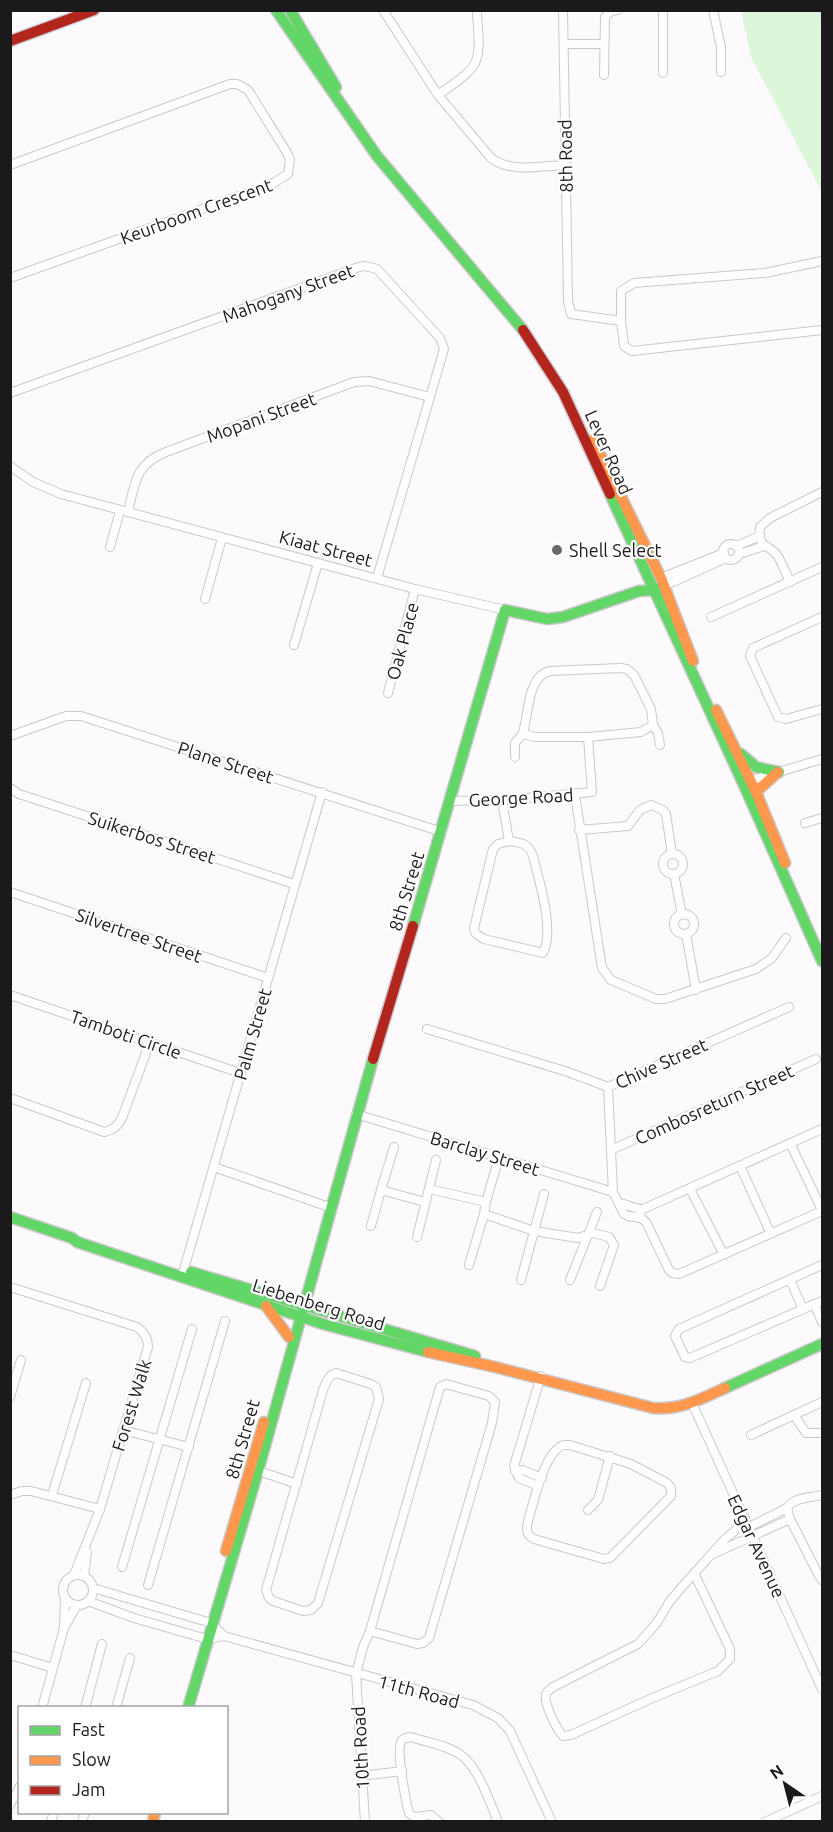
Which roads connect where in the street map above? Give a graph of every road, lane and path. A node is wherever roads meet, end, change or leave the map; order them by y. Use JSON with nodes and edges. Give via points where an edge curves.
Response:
{"nodes":[{"id":1,"x":93,"y":10,"type":"edge"},
{"id":2,"x":276,"y":10,"type":"edge"},
{"id":3,"x":290,"y":10,"type":"edge"},
{"id":4,"x":383,"y":10,"type":"edge"},
{"id":5,"x":477,"y":10,"type":"edge"},
{"id":6,"x":563,"y":10,"type":"edge"},
{"id":7,"x":618,"y":10,"type":"edge"},
{"id":8,"x":663,"y":10,"type":"edge"},
{"id":9,"x":713,"y":10,"type":"edge"},
{"id":10,"x":10,"y":41,"type":"edge"},
{"id":11,"x":564,"y":44,"type":"junction"},
{"id":12,"x":603,"y":44,"type":"junction"},
{"id":13,"x":721,"y":72,"type":"dead end"},
{"id":14,"x":663,"y":73,"type":"dead end"},
{"id":15,"x":604,"y":75,"type":"dead end"},
{"id":16,"x":438,"y":95,"type":"junction"},
{"id":17,"x":10,"y":165,"type":"edge"},
{"id":18,"x":565,"y":165,"type":"junction"},
{"id":19,"x":822,"y":261,"type":"edge"},
{"id":20,"x":10,"y":278,"type":"edge"},
{"id":21,"x":621,"y":321,"type":"junction"},
{"id":22,"x":822,"y":330,"type":"edge"},
{"id":23,"x":10,"y":393,"type":"edge"},
{"id":24,"x":430,"y":397,"type":"junction"},
{"id":25,"x":10,"y":466,"type":"edge"},
{"id":26,"x":822,"y":492,"type":"edge"},
{"id":27,"x":124,"y":511,"type":"junction"},
{"id":28,"x":760,"y":536,"type":"junction"},
{"id":29,"x":222,"y":538,"type":"junction"},
{"id":30,"x":764,"y":546,"type":"junction"},
{"id":31,"x":110,"y":547,"type":"dead end"},
{"id":32,"x":738,"y":550,"type":"junction"},
{"id":33,"x":725,"y":555,"type":"junction"},
{"id":34,"x":318,"y":563,"type":"junction"},
{"id":35,"x":822,"y":567,"type":"edge"},
{"id":36,"x":377,"y":578,"type":"junction"},
{"id":37,"x":790,"y":582,"type":"junction"},
{"id":38,"x":658,"y":584,"type":"junction"},
{"id":39,"x":415,"y":589,"type":"junction"},
{"id":40,"x":205,"y":599,"type":"dead end"},
{"id":41,"x":505,"y":610,"type":"junction"},
{"id":42,"x":711,"y":617,"type":"dead end"},
{"id":43,"x":822,"y":617,"type":"edge"},
{"id":44,"x":294,"y":645,"type":"dead end"},
{"id":45,"x":388,"y":693,"type":"dead end"},
{"id":46,"x":822,"y":709,"type":"edge"},
{"id":47,"x":653,"y":725,"type":"junction"},
{"id":48,"x":523,"y":734,"type":"junction"},
{"id":49,"x":10,"y":736,"type":"edge"},
{"id":50,"x":588,"y":737,"type":"junction"},
{"id":51,"x":660,"y":745,"type":"dead end"},
{"id":52,"x":735,"y":747,"type":"junction"},
{"id":53,"x":515,"y":757,"type":"dead end"},
{"id":54,"x":822,"y":759,"type":"edge"},
{"id":55,"x":778,"y":772,"type":"junction"},
{"id":56,"x":747,"y":782,"type":"junction"},
{"id":57,"x":10,"y":788,"type":"edge"},
{"id":58,"x":322,"y":792,"type":"junction"},
{"id":59,"x":756,"y":792,"type":"junction"},
{"id":60,"x":575,"y":795,"type":"junction"},
{"id":61,"x":502,"y":800,"type":"junction"},
{"id":62,"x":449,"y":801,"type":"junction"},
{"id":63,"x":822,"y":818,"type":"edge"},
{"id":64,"x":805,"y":823,"type":"dead end"},
{"id":65,"x":579,"y":830,"type":"junction"},
{"id":66,"x":442,"y":832,"type":"junction"},
{"id":67,"x":509,"y":841,"type":"junction"},
{"id":68,"x":672,"y":854,"type":"junction"},
{"id":69,"x":674,"y":874,"type":"junction"},
{"id":70,"x":294,"y":884,"type":"junction"},
{"id":71,"x":10,"y":892,"type":"edge"},
{"id":72,"x":682,"y":915,"type":"junction"},
{"id":73,"x":686,"y":934,"type":"junction"},
{"id":74,"x":786,"y":938,"type":"dead end"},
{"id":75,"x":822,"y":952,"type":"edge"},
{"id":76,"x":822,"y":961,"type":"edge"},
{"id":77,"x":268,"y":978,"type":"junction"},
{"id":78,"x":696,"y":990,"type":"junction"},
{"id":79,"x":10,"y":995,"type":"edge"},
{"id":80,"x":789,"y":1007,"type":"dead end"},
{"id":81,"x":427,"y":1029,"type":"dead end"},
{"id":82,"x":150,"y":1042,"type":"junction"},
{"id":83,"x":816,"y":1059,"type":"dead end"},
{"id":84,"x":240,"y":1073,"type":"junction"},
{"id":85,"x":609,"y":1087,"type":"junction"},
{"id":86,"x":10,"y":1098,"type":"edge"},
{"id":87,"x":356,"y":1114,"type":"junction"},
{"id":88,"x":822,"y":1129,"type":"edge"},
{"id":89,"x":790,"y":1143,"type":"junction"},
{"id":90,"x":394,"y":1147,"type":"dead end"},
{"id":91,"x":613,"y":1149,"type":"junction"},
{"id":92,"x":499,"y":1157,"type":"junction"},
{"id":93,"x":436,"y":1160,"type":"dead end"},
{"id":94,"x":740,"y":1166,"type":"junction"},
{"id":95,"x":214,"y":1167,"type":"junction"},
{"id":96,"x":429,"y":1189,"type":"junction"},
{"id":97,"x":690,"y":1189,"type":"junction"},
{"id":98,"x":381,"y":1190,"type":"junction"},
{"id":99,"x":613,"y":1192,"type":"junction"},
{"id":100,"x":544,"y":1194,"type":"dead end"},
{"id":101,"x":425,"y":1202,"type":"junction"},
{"id":102,"x":486,"y":1202,"type":"junction"},
{"id":103,"x":619,"y":1203,"type":"junction"},
{"id":104,"x":329,"y":1208,"type":"junction"},
{"id":105,"x":639,"y":1209,"type":"junction"},
{"id":106,"x":822,"y":1211,"type":"edge"},
{"id":107,"x":597,"y":1212,"type":"dead end"},
{"id":108,"x":484,"y":1214,"type":"junction"},
{"id":109,"x":10,"y":1217,"type":"edge"},
{"id":110,"x":641,"y":1218,"type":"junction"},
{"id":111,"x":371,"y":1226,"type":"dead end"},
{"id":112,"x":534,"y":1231,"type":"junction"},
{"id":113,"x":587,"y":1234,"type":"junction"},
{"id":114,"x":771,"y":1234,"type":"junction"},
{"id":115,"x":417,"y":1237,"type":"dead end"},
{"id":116,"x":724,"y":1256,"type":"junction"},
{"id":117,"x":469,"y":1265,"type":"dead end"},
{"id":118,"x":822,"y":1265,"type":"edge"},
{"id":119,"x":183,"y":1273,"type":"junction"},
{"id":120,"x":521,"y":1280,"type":"dead end"},
{"id":121,"x":570,"y":1280,"type":"dead end"},
{"id":122,"x":790,"y":1280,"type":"junction"},
{"id":123,"x":600,"y":1286,"type":"dead end"},
{"id":124,"x":10,"y":1287,"type":"edge"},
{"id":125,"x":820,"y":1302,"type":"edge"},
{"id":126,"x":266,"y":1306,"type":"junction"},
{"id":127,"x":803,"y":1309,"type":"junction"},
{"id":128,"x":300,"y":1311,"type":"junction"},
{"id":129,"x":225,"y":1321,"type":"dead end"},
{"id":130,"x":822,"y":1322,"type":"edge"},
{"id":131,"x":323,"y":1324,"type":"junction"},
{"id":132,"x":192,"y":1329,"type":"dead end"},
{"id":133,"x":291,"y":1339,"type":"junction"},
{"id":134,"x":822,"y":1344,"type":"edge"},
{"id":135,"x":21,"y":1360,"type":"dead end"},
{"id":136,"x":541,"y":1378,"type":"junction"},
{"id":137,"x":86,"y":1383,"type":"dead end"},
{"id":138,"x":10,"y":1396,"type":"edge"},
{"id":139,"x":822,"y":1402,"type":"edge"},
{"id":140,"x":692,"y":1403,"type":"junction"},
{"id":141,"x":794,"y":1415,"type":"junction"},
{"id":142,"x":123,"y":1430,"type":"junction"},
{"id":143,"x":822,"y":1433,"type":"edge"},
{"id":144,"x":751,"y":1435,"type":"dead end"},
{"id":145,"x":159,"y":1439,"type":"junction"},
{"id":146,"x":189,"y":1447,"type":"junction"},
{"id":147,"x":610,"y":1456,"type":"junction"},
{"id":148,"x":254,"y":1469,"type":"junction"},
{"id":149,"x":540,"y":1482,"type":"junction"},
{"id":150,"x":297,"y":1484,"type":"junction"},
{"id":151,"x":10,"y":1495,"type":"edge"},
{"id":152,"x":52,"y":1495,"type":"junction"},
{"id":153,"x":822,"y":1495,"type":"edge"},
{"id":154,"x":788,"y":1508,"type":"junction"},
{"id":155,"x":100,"y":1509,"type":"junction"},
{"id":156,"x":588,"y":1510,"type":"dead end"},
{"id":157,"x":745,"y":1518,"type":"junction"},
{"id":158,"x":790,"y":1519,"type":"junction"},
{"id":159,"x":749,"y":1527,"type":"junction"},
{"id":160,"x":753,"y":1535,"type":"junction"},
{"id":161,"x":88,"y":1545,"type":"junction"},
{"id":162,"x":711,"y":1555,"type":"junction"},
{"id":163,"x":122,"y":1567,"type":"dead end"},
{"id":164,"x":74,"y":1575,"type":"junction"},
{"id":165,"x":695,"y":1575,"type":"junction"},
{"id":166,"x":84,"y":1576,"type":"junction"},
{"id":167,"x":822,"y":1580,"type":"edge"},
{"id":168,"x":148,"y":1585,"type":"dead end"},
{"id":169,"x":93,"y":1587,"type":"junction"},
{"id":170,"x":114,"y":1594,"type":"junction"},
{"id":171,"x":65,"y":1598,"type":"junction"},
{"id":172,"x":88,"y":1601,"type":"junction"},
{"id":173,"x":77,"y":1605,"type":"junction"},
{"id":174,"x":153,"y":1606,"type":"junction"},
{"id":175,"x":109,"y":1609,"type":"junction"},
{"id":176,"x":148,"y":1621,"type":"junction"},
{"id":177,"x":209,"y":1623,"type":"junction"},
{"id":178,"x":64,"y":1628,"type":"junction"},
{"id":179,"x":370,"y":1631,"type":"junction"},
{"id":180,"x":224,"y":1636,"type":"junction"},
{"id":181,"x":205,"y":1638,"type":"junction"},
{"id":182,"x":102,"y":1644,"type":"dead end"},
{"id":183,"x":10,"y":1655,"type":"edge"},
{"id":184,"x":130,"y":1658,"type":"dead end"},
{"id":185,"x":53,"y":1668,"type":"junction"},
{"id":186,"x":356,"y":1674,"type":"junction"},
{"id":187,"x":822,"y":1689,"type":"edge"},
{"id":188,"x":42,"y":1706,"type":"edge"},
{"id":189,"x":85,"y":1706,"type":"edge"},
{"id":190,"x":116,"y":1706,"type":"edge"},
{"id":191,"x":181,"y":1706,"type":"edge"},
{"id":192,"x":188,"y":1706,"type":"edge"},
{"id":193,"x":402,"y":1771,"type":"junction"},
{"id":194,"x":361,"y":1776,"type":"junction"},
{"id":195,"x":18,"y":1790,"type":"edge"},
{"id":196,"x":822,"y":1796,"type":"edge"},
{"id":197,"x":10,"y":1805,"type":"edge"},
{"id":198,"x":365,"y":1821,"type":"edge"},
{"id":199,"x":440,"y":1821,"type":"edge"},
{"id":200,"x":498,"y":1821,"type":"edge"},
{"id":201,"x":552,"y":1821,"type":"edge"},
{"id":202,"x":765,"y":1821,"type":"edge"}],
"edges":[{"from":1,"to":10,"type":"street"},
{"from":2,"to":38,"type":"street","name":"Lever Road","via":[[377,156],[530,339],[571,408]]},
{"from":3,"to":38,"type":"street","name":"Lever Road","via":[[380,153],[514,313],[550,364],[614,480]]},
{"from":4,"to":16,"type":"street"},
{"from":5,"to":16,"type":"street","via":[[478,49],[474,64]]},
{"from":6,"to":11,"type":"street","name":"8th Road"},
{"from":7,"to":12,"type":"street","via":[[605,17]]},
{"from":8,"to":14,"type":"street"},
{"from":9,"to":13,"type":"street","via":[[721,47]]},
{"from":11,"to":12,"type":"street"},
{"from":11,"to":18,"type":"street","name":"8th Road"},
{"from":12,"to":15,"type":"street"},
{"from":16,"to":18,"type":"street","via":[[497,162],[514,166]]},
{"from":17,"to":20,"type":"street","name":"Keurboom Crescent","via":[[230,84],[248,90],[286,151],[290,165],[288,174],[272,184]]},
{"from":18,"to":21,"type":"street","name":"8th Road","via":[[568,309],[572,314]]},
{"from":19,"to":21,"type":"street","via":[[765,273],[634,283],[621,291]]},
{"from":21,"to":22,"type":"street","via":[[624,346],[634,351]]},
{"from":23,"to":24,"type":"street","name":"Mahogany Street","via":[[365,266],[384,274],[442,341],[442,359]]},
{"from":24,"to":27,"type":"street","name":"Mopani Street","via":[[369,381],[354,382],[166,452],[142,467]]},
{"from":24,"to":36,"type":"street","name":"Mahogany Street"},
{"from":25,"to":27,"type":"street","name":"Kiaat Street","via":[[42,487]]},
{"from":26,"to":28,"type":"street","via":[[770,518],[760,527]]},
{"from":27,"to":29,"type":"street","name":"Kiaat Street"},
{"from":27,"to":31,"type":"street","name":"Mopani Street"},
{"from":28,"to":30,"type":"street"},
{"from":28,"to":32,"type":"street"},
{"from":29,"to":34,"type":"street","name":"Kiaat Street"},
{"from":29,"to":40,"type":"street"},
{"from":30,"to":32,"type":"street"},
{"from":30,"to":37,"type":"street","via":[[775,553]]},
{"from":32,"to":33,"type":"street","via":[[735,559]]},
{"from":32,"to":33,"type":"street","via":[[728,546]]},
{"from":33,"to":38,"type":"street","name":"Kiaat Street"},
{"from":34,"to":36,"type":"street","name":"Kiaat Street"},
{"from":34,"to":44,"type":"street"},
{"from":35,"to":37,"type":"street"},
{"from":36,"to":39,"type":"street","name":"Kiaat Street"},
{"from":37,"to":42,"type":"street"},
{"from":38,"to":41,"type":"street","name":"Kiaat Street","via":[[554,619]]},
{"from":38,"to":52,"type":"street","name":"Lever Road"},
{"from":38,"to":56,"type":"street","name":"Lever Road","via":[[689,668]]},
{"from":39,"to":41,"type":"street","name":"Kiaat Street"},
{"from":39,"to":45,"type":"street","name":"Oak Place"},
{"from":41,"to":62,"type":"street","name":"8th Street"},
{"from":43,"to":46,"type":"street","via":[[753,648],[750,656],[778,717],[786,719]]},
{"from":47,"to":48,"type":"street","via":[[651,709],[630,671],[550,671],[536,681]]},
{"from":47,"to":50,"type":"street","via":[[641,732]]},
{"from":47,"to":51,"type":"street"},
{"from":48,"to":50,"type":"street"},
{"from":48,"to":53,"type":"street","via":[[515,743]]},
{"from":49,"to":58,"type":"street","name":"Plane Street","via":[[66,716],[81,716]]},
{"from":50,"to":60,"type":"street","name":"George Road","via":[[592,792]]},
{"from":52,"to":55,"type":"street","via":[[752,765]]},
{"from":52,"to":56,"type":"street","name":"Lever Road"},
{"from":54,"to":55,"type":"street"},
{"from":55,"to":56,"type":"street"},
{"from":55,"to":59,"type":"street"},
{"from":56,"to":59,"type":"street","name":"Lever Road"},
{"from":56,"to":76,"type":"street","name":"Lever Road"},
{"from":57,"to":70,"type":"street","name":"Suikerbos Street"},
{"from":58,"to":66,"type":"street","name":"Plane Street"},
{"from":58,"to":70,"type":"street","name":"Palm Street"},
{"from":59,"to":75,"type":"street","name":"Lever Road"},
{"from":60,"to":61,"type":"street","name":"George Road"},
{"from":60,"to":65,"type":"street"},
{"from":61,"to":62,"type":"street","name":"George Road"},
{"from":61,"to":67,"type":"street"},
{"from":62,"to":66,"type":"street","name":"8th Street"},
{"from":63,"to":64,"type":"street"},
{"from":65,"to":68,"type":"street","via":[[628,826],[640,810],[651,805],[666,814]]},
{"from":65,"to":78,"type":"street","via":[[604,972],[611,980],[656,999]]},
{"from":66,"to":87,"type":"street","name":"8th Street"},
{"from":67,"to":67,"type":"street","via":[[525,843],[533,856],[548,929],[543,953],[484,939],[475,933],[493,849]]},
{"from":68,"to":69,"type":"street","via":[[664,860],[663,867]]},
{"from":68,"to":69,"type":"street","via":[[681,858],[683,864]]},
{"from":69,"to":72,"type":"street"},
{"from":70,"to":77,"type":"street","name":"Palm Street"},
{"from":71,"to":77,"type":"street","name":"Silvertree Street"},
{"from":72,"to":73,"type":"street","via":[[694,924]]},
{"from":72,"to":73,"type":"street","via":[[675,921],[675,928]]},
{"from":73,"to":78,"type":"street"},
{"from":74,"to":78,"type":"street","via":[[764,965]]},
{"from":77,"to":84,"type":"street","name":"Palm Street"},
{"from":79,"to":82,"type":"street","name":"Tamboti Circle"},
{"from":80,"to":85,"type":"street","name":"Chive Street"},
{"from":81,"to":85,"type":"street","name":"Chive Street"},
{"from":82,"to":84,"type":"street","name":"Tamboti Circle"},
{"from":82,"to":86,"type":"street","name":"Tamboti Circle","via":[[115,1129],[104,1132]]},
{"from":83,"to":91,"type":"street","name":"Combosreturn Street"},
{"from":84,"to":95,"type":"street","name":"Palm Street"},
{"from":85,"to":91,"type":"street"},
{"from":87,"to":92,"type":"street","name":"Barclay Street"},
{"from":87,"to":104,"type":"street","name":"8th Street"},
{"from":88,"to":89,"type":"street"},
{"from":89,"to":94,"type":"street"},
{"from":89,"to":106,"type":"street"},
{"from":90,"to":98,"type":"street"},
{"from":91,"to":99,"type":"street"},
{"from":92,"to":99,"type":"street","name":"Barclay Street"},
{"from":92,"to":102,"type":"street"},
{"from":93,"to":96,"type":"street"},
{"from":94,"to":97,"type":"street"},
{"from":94,"to":114,"type":"street"},
{"from":95,"to":104,"type":"street"},
{"from":95,"to":119,"type":"street","name":"Palm Street"},
{"from":96,"to":101,"type":"street"},
{"from":96,"to":102,"type":"street"},
{"from":97,"to":105,"type":"street"},
{"from":97,"to":116,"type":"street"},
{"from":98,"to":101,"type":"street"},
{"from":98,"to":111,"type":"street"},
{"from":99,"to":103,"type":"street"},
{"from":100,"to":112,"type":"street"},
{"from":101,"to":115,"type":"street"},
{"from":102,"to":108,"type":"street"},
{"from":103,"to":105,"type":"street"},
{"from":103,"to":110,"type":"street","via":[[624,1214]]},
{"from":104,"to":128,"type":"street","name":"8th Street"},
{"from":105,"to":110,"type":"street"},
{"from":106,"to":114,"type":"street"},
{"from":107,"to":113,"type":"street"},
{"from":108,"to":112,"type":"street"},
{"from":108,"to":117,"type":"street"},
{"from":109,"to":119,"type":"street","name":"Liebenberg Road"},
{"from":110,"to":116,"type":"street","via":[[672,1273]]},
{"from":112,"to":113,"type":"street","via":[[579,1238]]},
{"from":112,"to":120,"type":"street"},
{"from":113,"to":121,"type":"street"},
{"from":113,"to":123,"type":"street","via":[[614,1242]]},
{"from":114,"to":116,"type":"street"},
{"from":118,"to":122,"type":"street"},
{"from":119,"to":126,"type":"street","name":"Liebenberg Road"},
{"from":119,"to":128,"type":"street","name":"Liebenberg Road"},
{"from":122,"to":127,"type":"street"},
{"from":122,"to":127,"type":"street","via":[[679,1329],[675,1336],[682,1353],[687,1358],[694,1357]]},
{"from":124,"to":142,"type":"street","name":"Forest Walk","via":[[142,1330],[148,1347]]},
{"from":125,"to":127,"type":"street"},
{"from":125,"to":130,"type":"street"},
{"from":126,"to":128,"type":"street","name":"Liebenberg Road"},
{"from":126,"to":133,"type":"street"},
{"from":128,"to":131,"type":"street","name":"Liebenberg Road"},
{"from":128,"to":133,"type":"street","name":"8th Street"},
{"from":128,"to":136,"type":"street","name":"Liebenberg Road"},
{"from":129,"to":146,"type":"street"},
{"from":131,"to":133,"type":"street","via":[[310,1324]]},
{"from":131,"to":136,"type":"street","name":"Liebenberg Road"},
{"from":132,"to":145,"type":"street"},
{"from":133,"to":148,"type":"street","name":"8th Street"},
{"from":134,"to":140,"type":"street","name":"Liebenberg Road"},
{"from":135,"to":138,"type":"street"},
{"from":136,"to":140,"type":"street","name":"Liebenberg Road","via":[[653,1408],[671,1409]]},
{"from":136,"to":149,"type":"street","via":[[515,1464],[515,1471],[523,1470]]},
{"from":137,"to":152,"type":"street"},
{"from":139,"to":141,"type":"street"},
{"from":140,"to":157,"type":"street","name":"Edgar Avenue"},
{"from":141,"to":143,"type":"street","via":[[806,1433]]},
{"from":141,"to":144,"type":"street"},
{"from":142,"to":145,"type":"street"},
{"from":142,"to":155,"type":"street","name":"Forest Walk"},
{"from":145,"to":146,"type":"street"},
{"from":145,"to":163,"type":"street"},
{"from":146,"to":168,"type":"street"},
{"from":147,"to":149,"type":"street","via":[[570,1445],[559,1446],[551,1454]]},
{"from":147,"to":149,"type":"street","via":[[668,1483],[672,1491],[610,1558],[531,1537],[526,1527]]},
{"from":147,"to":156,"type":"street","via":[[598,1500]]},
{"from":148,"to":150,"type":"street"},
{"from":148,"to":177,"type":"street","name":"8th Street"},
{"from":150,"to":150,"type":"street","via":[[266,1590],[273,1601],[308,1611],[318,1603],[353,1489],[379,1399],[376,1387],[336,1373],[331,1375],[323,1390]]},
{"from":151,"to":152,"type":"street","via":[[22,1491]]},
{"from":152,"to":155,"type":"street"},
{"from":153,"to":154,"type":"street","via":[[796,1500]]},
{"from":154,"to":158,"type":"street"},
{"from":154,"to":159,"type":"street"},
{"from":155,"to":161,"type":"street","name":"Forest Walk"},
{"from":157,"to":159,"type":"street","name":"Edgar Avenue"},
{"from":157,"to":162,"type":"street"},
{"from":158,"to":160,"type":"street"},
{"from":158,"to":167,"type":"street"},
{"from":159,"to":160,"type":"street","name":"Edgar Avenue"},
{"from":160,"to":162,"type":"street"},
{"from":160,"to":187,"type":"street","name":"Edgar Avenue"},
{"from":161,"to":164,"type":"street","name":"Forest Walk"},
{"from":161,"to":166,"type":"street","name":"Forest Walk"},
{"from":162,"to":165,"type":"street"},
{"from":164,"to":166,"type":"street"},
{"from":164,"to":171,"type":"street","via":[[64,1584]]},
{"from":165,"to":165,"type":"street","via":[[638,1644],[547,1692],[551,1714],[563,1736],[711,1674],[726,1664],[730,1649]]},
{"from":166,"to":169,"type":"street"},
{"from":169,"to":170,"type":"street"},
{"from":169,"to":172,"type":"street"},
{"from":170,"to":174,"type":"street"},
{"from":170,"to":175,"type":"street"},
{"from":171,"to":173,"type":"street"},
{"from":171,"to":178,"type":"street"},
{"from":172,"to":173,"type":"street"},
{"from":172,"to":175,"type":"street"},
{"from":173,"to":178,"type":"street"},
{"from":174,"to":176,"type":"street"},
{"from":174,"to":177,"type":"street"},
{"from":175,"to":176,"type":"street"},
{"from":176,"to":181,"type":"street"},
{"from":177,"to":180,"type":"street","name":"11th Road"},
{"from":177,"to":181,"type":"street","name":"8th Street"},
{"from":178,"to":185,"type":"street"},
{"from":179,"to":179,"type":"street","name":"10th Road","via":[[440,1387],[446,1384],[489,1396],[495,1404],[492,1423],[429,1638],[417,1644]]},
{"from":179,"to":186,"type":"street","name":"10th Road"},
{"from":180,"to":181,"type":"street","name":"11th Road"},
{"from":180,"to":186,"type":"street","name":"11th Road"},
{"from":181,"to":191,"type":"street","name":"8th Street"},
{"from":181,"to":192,"type":"street","name":"8th Street"},
{"from":182,"to":189,"type":"street"},
{"from":183,"to":185,"type":"street"},
{"from":184,"to":190,"type":"street"},
{"from":185,"to":188,"type":"street"},
{"from":186,"to":194,"type":"street","name":"10th Road"},
{"from":186,"to":201,"type":"street","name":"11th Road","via":[[473,1706],[498,1718],[516,1741]]},
{"from":193,"to":194,"type":"street"},
{"from":193,"to":199,"type":"street","via":[[409,1813],[414,1817],[431,1815]]},
{"from":193,"to":200,"type":"street","via":[[399,1752],[404,1739],[411,1737],[456,1752],[471,1765]]},
{"from":194,"to":198,"type":"street","name":"10th Road"},
{"from":195,"to":197,"type":"street"},
{"from":196,"to":202,"type":"street"}]}
